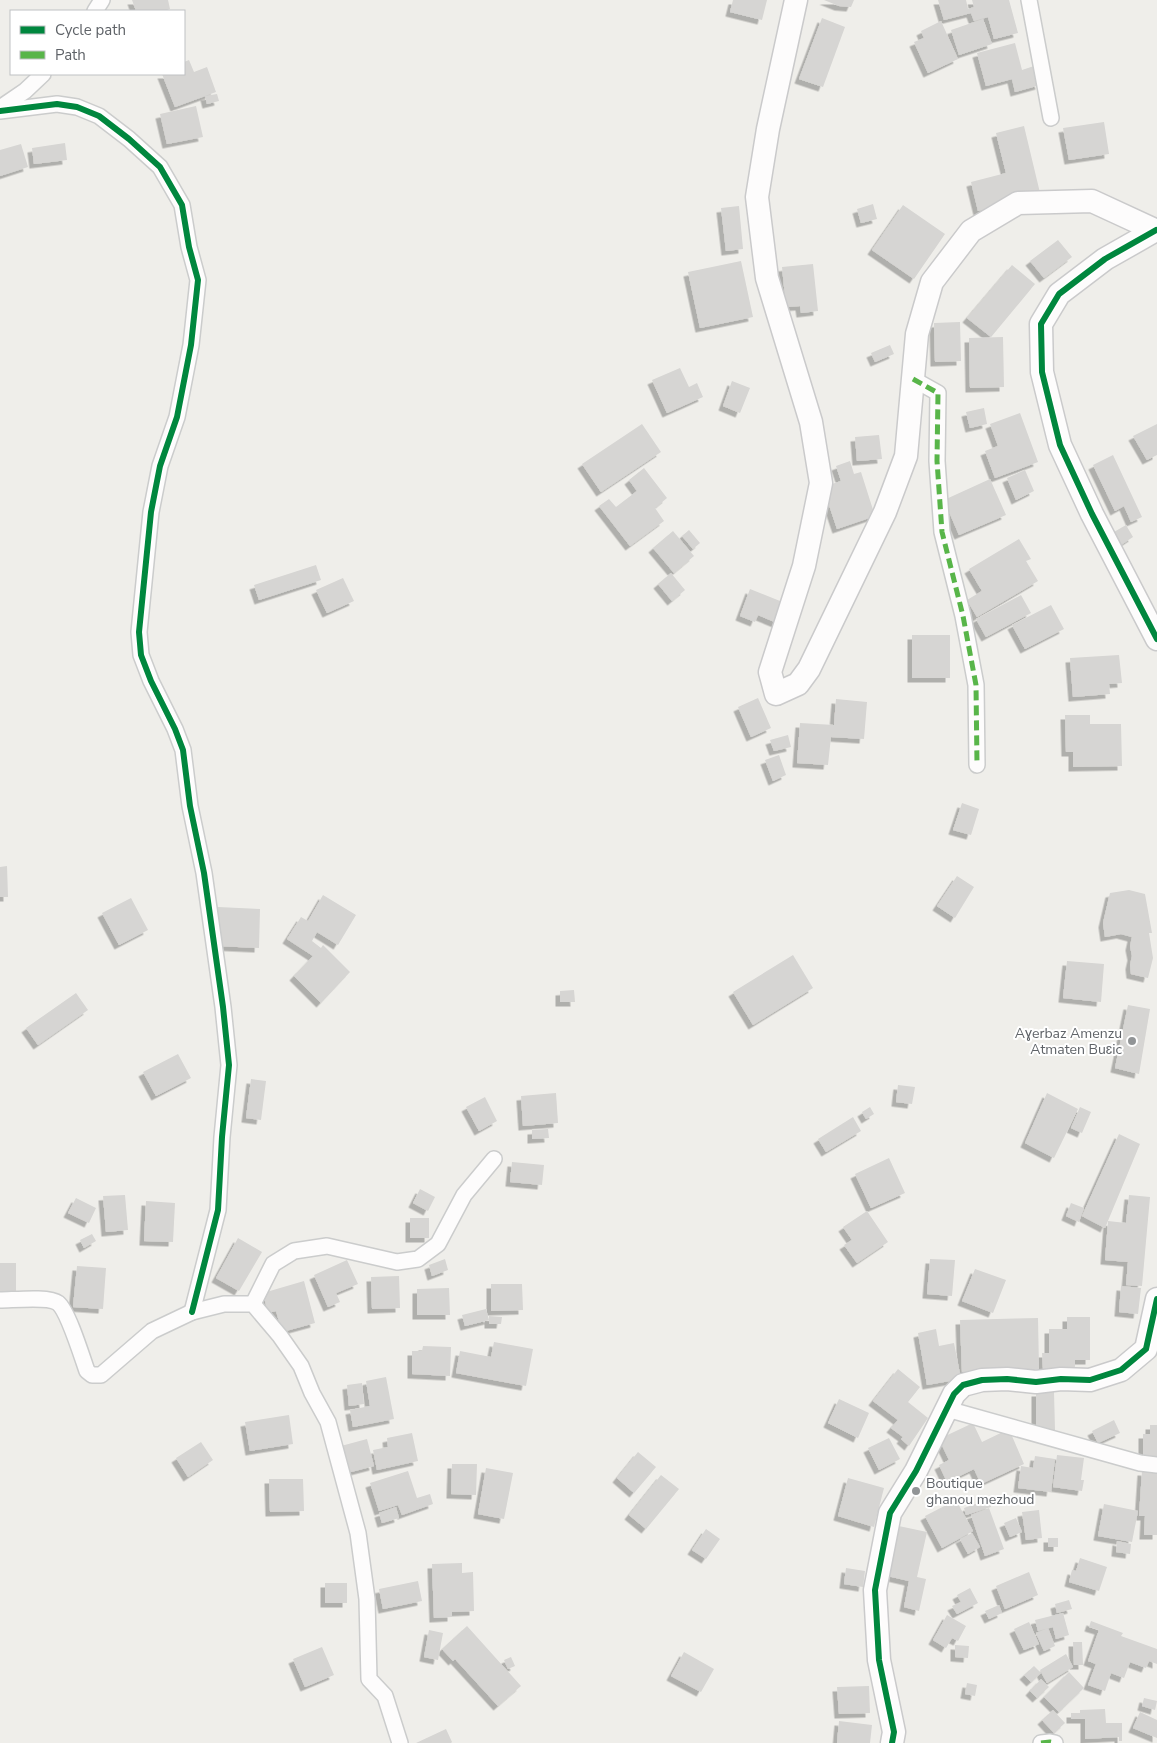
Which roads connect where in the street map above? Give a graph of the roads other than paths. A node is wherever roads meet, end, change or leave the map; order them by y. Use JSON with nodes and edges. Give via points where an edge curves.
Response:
{"nodes":[{"id":1,"x":796,"y":0,"type":"edge"},
{"id":2,"x":1029,"y":0,"type":"edge"},
{"id":3,"x":42,"y":75,"type":"edge"},
{"id":4,"x":0,"y":110,"type":"edge"},
{"id":5,"x":1051,"y":118,"type":"dead end"},
{"id":6,"x":1157,"y":231,"type":"edge"},
{"id":7,"x":913,"y":379,"type":"junction"},
{"id":8,"x":1157,"y":639,"type":"edge"},
{"id":9,"x":976,"y":765,"type":"dead end"},
{"id":10,"x":494,"y":1159,"type":"dead end"},
{"id":11,"x":1157,"y":1299,"type":"edge"},
{"id":12,"x":0,"y":1300,"type":"edge"},
{"id":13,"x":253,"y":1304,"type":"junction"},
{"id":14,"x":192,"y":1312,"type":"junction"},
{"id":15,"x":947,"y":1409,"type":"junction"},
{"id":16,"x":1157,"y":1465,"type":"edge"},
{"id":17,"x":400,"y":1743,"type":"edge"},
{"id":18,"x":892,"y":1743,"type":"edge"},
{"id":19,"x":1041,"y":1743,"type":"edge"},
{"id":20,"x":1055,"y":1743,"type":"edge"}],
"edges":[{"from":1,"to":7,"type":"main road","via":[[757,197],[767,278],[811,422],[821,483],[804,566],[770,672],[776,694],[798,684],[809,669],[886,512],[906,456]]},
{"from":2,"to":5,"type":"street"},
{"from":3,"to":4,"type":"street"},
{"from":4,"to":14,"type":"street","via":[[56,104],[77,107],[99,116],[129,139],[160,167],[182,206],[198,280],[191,345],[177,417],[160,466],[151,512],[140,632],[141,655],[183,750],[208,902],[229,1065],[218,1210]]},
{"from":6,"to":7,"type":"main road","via":[[1092,201],[1018,203],[971,231],[932,282],[917,334]]},
{"from":6,"to":8,"type":"main road","via":[[1105,259],[1059,294],[1041,324],[1042,372],[1060,445]]},
{"from":7,"to":9,"type":"street","via":[[938,394],[937,460],[942,532],[976,685]]},
{"from":10,"to":13,"type":"street","via":[[464,1195],[438,1244],[418,1259],[398,1262],[327,1246],[294,1251],[273,1264]]},
{"from":11,"to":15,"type":"main road","via":[[1146,1349],[1121,1370],[1090,1380],[982,1380],[963,1385]]},
{"from":12,"to":14,"type":"street","via":[[49,1300],[58,1303],[87,1371],[92,1375],[101,1375],[152,1331]]},
{"from":13,"to":14,"type":"street","via":[[224,1304]]},
{"from":13,"to":17,"type":"street","via":[[301,1366],[328,1422],[358,1533],[368,1599],[369,1679],[385,1696]]},
{"from":15,"to":16,"type":"street"},
{"from":15,"to":18,"type":"main road","via":[[916,1471],[890,1513],[875,1590],[879,1660],[894,1732]]},
{"from":19,"to":20,"type":"street"}]}
